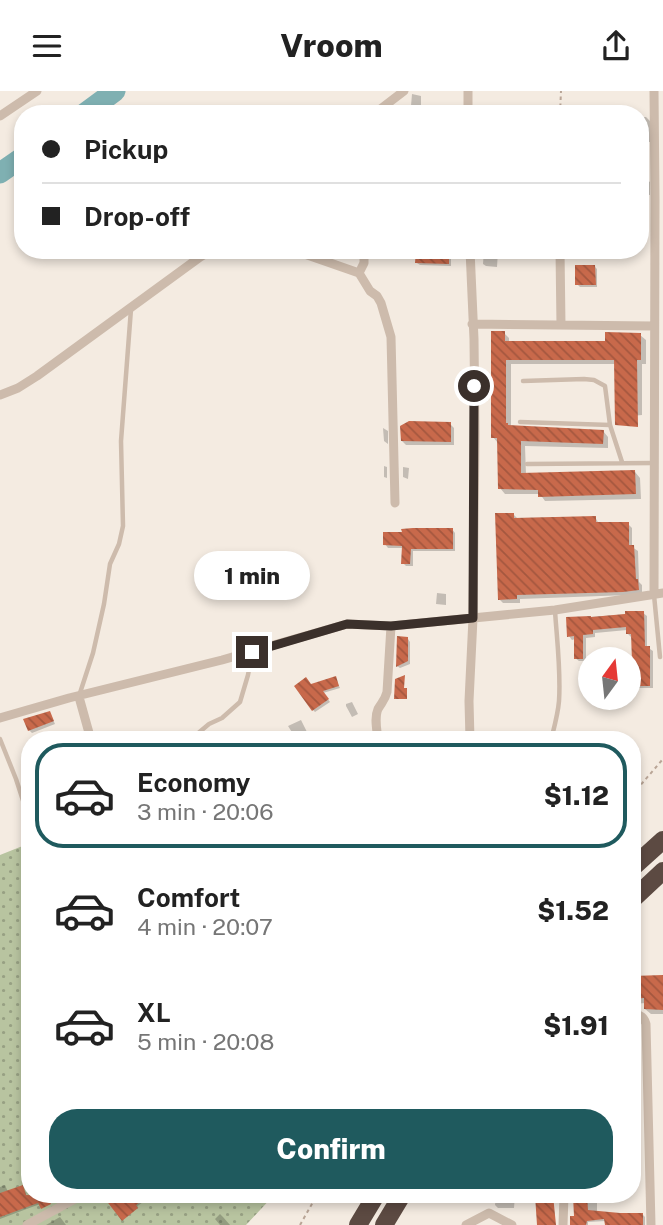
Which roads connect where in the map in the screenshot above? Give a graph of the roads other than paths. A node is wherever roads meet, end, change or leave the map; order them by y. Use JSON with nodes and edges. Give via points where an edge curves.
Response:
{"nodes":[{"id":1,"x":37,"y":91,"type":"edge"},
{"id":2,"x":404,"y":91,"type":"edge"},
{"id":3,"x":654,"y":91,"type":"edge"},
{"id":4,"x":16,"y":105,"type":"edge"},
{"id":5,"x":386,"y":105,"type":"edge"},
{"id":6,"x":197,"y":259,"type":"edge"},
{"id":7,"x":319,"y":259,"type":"edge"},
{"id":8,"x":363,"y":259,"type":"edge"},
{"id":9,"x":470,"y":259,"type":"edge"},
{"id":10,"x":560,"y":259,"type":"edge"},
{"id":11,"x":359,"y":273,"type":"junction"},
{"id":12,"x":131,"y":308,"type":"junction"},
{"id":13,"x":472,"y":324,"type":"junction"},
{"id":14,"x":561,"y":325,"type":"junction"},
{"id":15,"x":654,"y":326,"type":"junction"},
{"id":16,"x":523,"y":381,"type":"dead end"},
{"id":17,"x":0,"y":395,"type":"edge"},
{"id":18,"x":520,"y":422,"type":"dead end"},
{"id":19,"x":610,"y":425,"type":"junction"},
{"id":20,"x":622,"y":462,"type":"junction"},
{"id":21,"x":654,"y":463,"type":"junction"},
{"id":22,"x":527,"y":464,"type":"dead end"},
{"id":23,"x":395,"y":503,"type":"dead end"},
{"id":24,"x":658,"y":594,"type":"edge"},
{"id":25,"x":555,"y":610,"type":"junction"},
{"id":26,"x":473,"y":618,"type":"junction"},
{"id":27,"x":391,"y":626,"type":"junction"},
{"id":28,"x":252,"y":652,"type":"junction"},
{"id":29,"x":660,"y":657,"type":"dead end"},
{"id":30,"x":79,"y":697,"type":"junction"},
{"id":31,"x":0,"y":718,"type":"edge"},
{"id":32,"x":88,"y":731,"type":"edge"},
{"id":33,"x":201,"y":731,"type":"edge"},
{"id":34,"x":377,"y":731,"type":"edge"},
{"id":35,"x":470,"y":731,"type":"edge"},
{"id":36,"x":553,"y":731,"type":"edge"},
{"id":37,"x":0,"y":739,"type":"edge"},
{"id":38,"x":21,"y":794,"type":"edge"},
{"id":39,"x":663,"y":840,"type":"edge"},
{"id":40,"x":641,"y":860,"type":"edge"},
{"id":41,"x":663,"y":871,"type":"edge"},
{"id":42,"x":641,"y":892,"type":"edge"},
{"id":43,"x":641,"y":1015,"type":"edge"},
{"id":44,"x":67,"y":1203,"type":"edge"},
{"id":45,"x":371,"y":1203,"type":"edge"},
{"id":46,"x":397,"y":1203,"type":"edge"},
{"id":47,"x":564,"y":1203,"type":"edge"},
{"id":48,"x":27,"y":1225,"type":"edge"},
{"id":49,"x":358,"y":1225,"type":"edge"},
{"id":50,"x":384,"y":1225,"type":"edge"},
{"id":51,"x":466,"y":1225,"type":"edge"},
{"id":52,"x":512,"y":1225,"type":"edge"},
{"id":53,"x":563,"y":1225,"type":"edge"},
{"id":54,"x":651,"y":1225,"type":"edge"}],
"edges":[{"from":1,"to":4,"type":"street"},
{"from":2,"to":5,"type":"street"},
{"from":3,"to":15,"type":"street"},
{"from":6,"to":12,"type":"street"},
{"from":7,"to":11,"type":"street"},
{"from":8,"to":11,"type":"street"},
{"from":9,"to":13,"type":"street"},
{"from":10,"to":14,"type":"street"},
{"from":11,"to":23,"type":"street","via":[[382,303],[391,337]]},
{"from":12,"to":17,"type":"street","via":[[19,388]]},
{"from":12,"to":30,"type":"lane","via":[[121,441],[123,526]]},
{"from":13,"to":14,"type":"street"},
{"from":13,"to":26,"type":"street"},
{"from":14,"to":15,"type":"street"},
{"from":15,"to":21,"type":"street"},
{"from":16,"to":19,"type":"lane","via":[[594,380],[605,386]]},
{"from":18,"to":19,"type":"lane"},
{"from":19,"to":20,"type":"lane"},
{"from":20,"to":21,"type":"lane"},
{"from":20,"to":22,"type":"lane"},
{"from":21,"to":24,"type":"street"},
{"from":24,"to":25,"type":"street"},
{"from":24,"to":29,"type":"lane"},
{"from":25,"to":26,"type":"street"},
{"from":25,"to":36,"type":"lane","via":[[559,701]]},
{"from":26,"to":27,"type":"street"},
{"from":26,"to":35,"type":"street"},
{"from":27,"to":28,"type":"street","via":[[347,624]]},
{"from":27,"to":34,"type":"street","via":[[387,692],[377,712]]},
{"from":28,"to":30,"type":"street"},
{"from":28,"to":33,"type":"lane","via":[[240,702]]},
{"from":30,"to":31,"type":"street"},
{"from":30,"to":32,"type":"street"},
{"from":37,"to":38,"type":"lane"},
{"from":39,"to":40,"type":"highway"},
{"from":41,"to":42,"type":"highway"},
{"from":43,"to":54,"type":"street","via":[[646,1024]]},
{"from":44,"to":48,"type":"street"},
{"from":45,"to":49,"type":"highway"},
{"from":46,"to":50,"type":"highway"},
{"from":47,"to":53,"type":"street"},
{"from":51,"to":52,"type":"street","via":[[489,1213]]}]}
